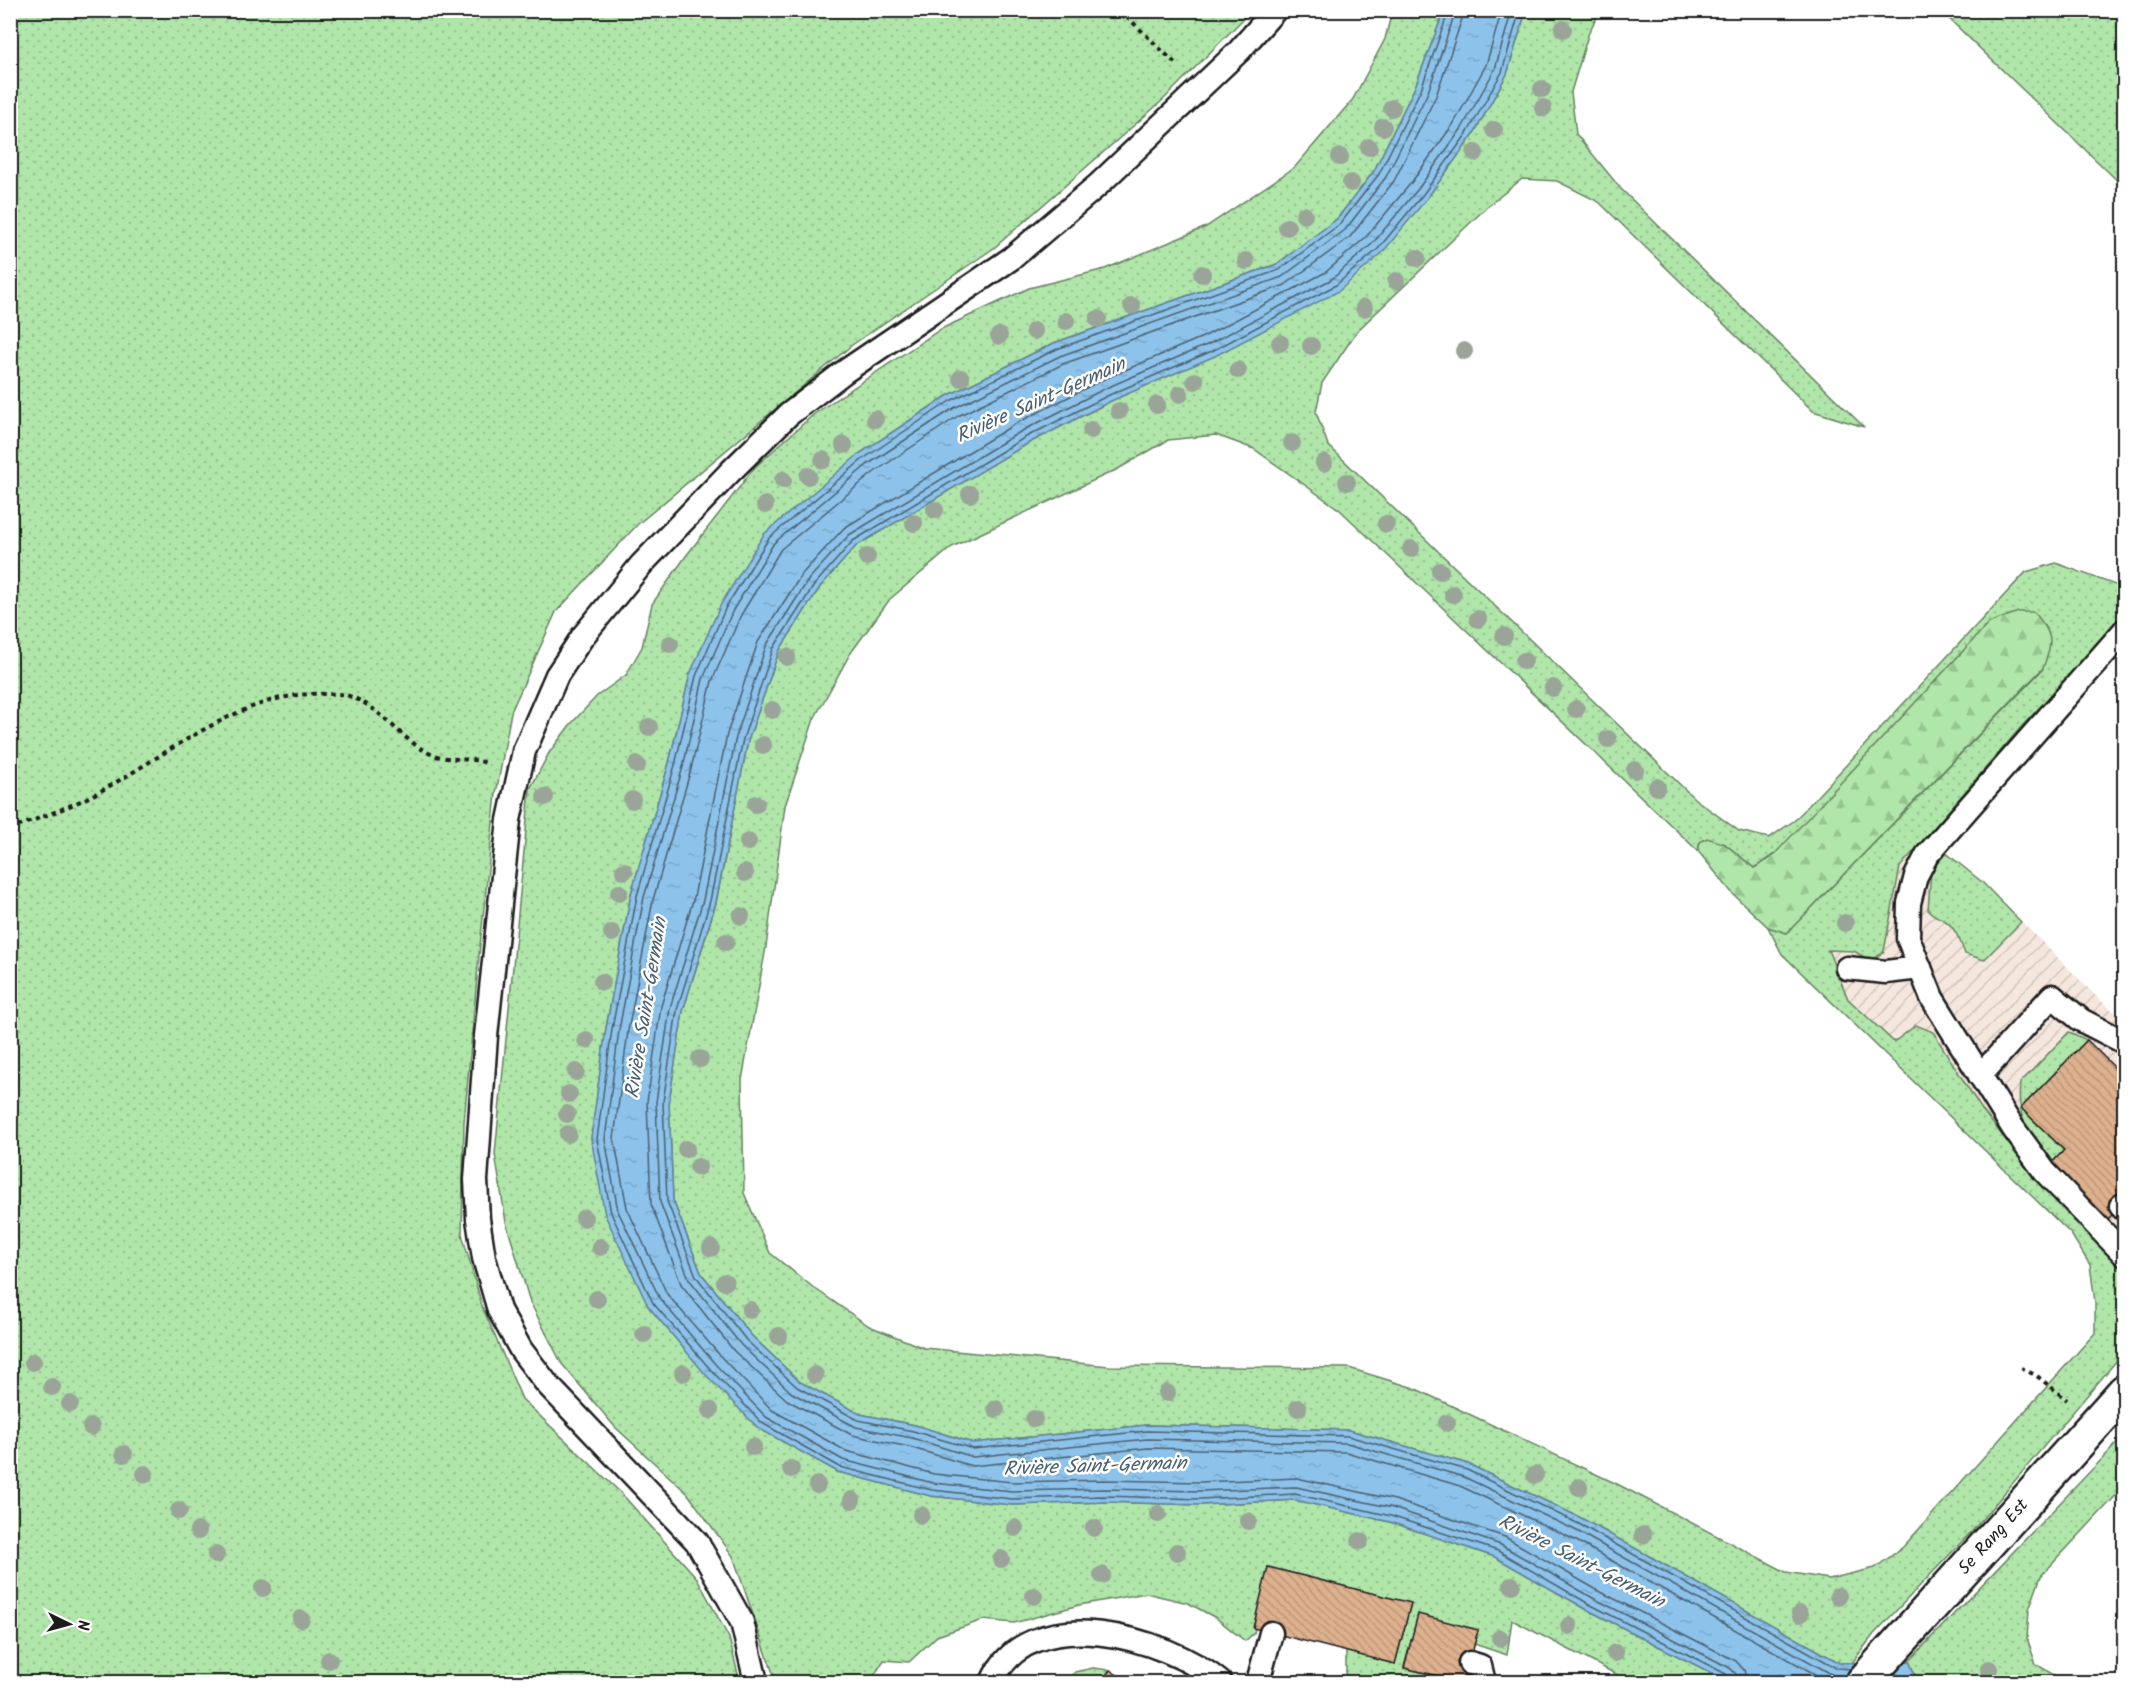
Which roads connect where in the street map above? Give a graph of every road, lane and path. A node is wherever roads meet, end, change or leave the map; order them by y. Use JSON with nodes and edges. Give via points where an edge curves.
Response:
{"nodes":[{"id":1,"x":1120,"y":10,"type":"edge"},
{"id":2,"x":1275,"y":10,"type":"edge"},
{"id":3,"x":1200,"y":88,"type":"junction"},
{"id":4,"x":2124,"y":631,"type":"edge"},
{"id":5,"x":517,"y":776,"type":"junction"},
{"id":6,"x":10,"y":830,"type":"edge"},
{"id":7,"x":1847,"y":968,"type":"dead end"},
{"id":8,"x":1920,"y":968,"type":"junction"},
{"id":9,"x":2124,"y":1042,"type":"edge"},
{"id":10,"x":1980,"y":1076,"type":"junction"},
{"id":11,"x":2124,"y":1254,"type":"edge"},
{"id":12,"x":2021,"y":1368,"type":"dead end"},
{"id":13,"x":2124,"y":1392,"type":"edge"},
{"id":14,"x":2096,"y":1424,"type":"junction"},
{"id":15,"x":1272,"y":1633,"type":"dead end"},
{"id":16,"x":1470,"y":1663,"type":"dead end"},
{"id":17,"x":756,"y":1683,"type":"edge"},
{"id":18,"x":992,"y":1683,"type":"edge"},
{"id":19,"x":1220,"y":1683,"type":"edge"},
{"id":20,"x":1258,"y":1683,"type":"edge"},
{"id":21,"x":1484,"y":1683,"type":"edge"},
{"id":22,"x":1863,"y":1683,"type":"edge"}],
"edges":[{"from":1,"to":3,"type":"path"},
{"from":2,"to":3,"type":"lane"},
{"from":3,"to":5,"type":"lane","via":[[1012,258],[844,372],[788,415],[731,471],[641,565],[583,636],[540,710]]},
{"from":4,"to":8,"type":"lane","via":[[1927,855],[1916,876],[1910,903],[1908,938]]},
{"from":5,"to":6,"type":"path","via":[[476,759],[431,754],[374,708],[348,695],[305,693],[260,705],[209,727],[94,795]]},
{"from":5,"to":17,"type":"lane","via":[[486,1036],[476,1180],[484,1258],[500,1310],[521,1350],[547,1384],[697,1542],[742,1622]]},
{"from":7,"to":8,"type":"lane","via":[[1886,972]]},
{"from":8,"to":10,"type":"lane","via":[[1932,998]]},
{"from":9,"to":10,"type":"lane","via":[[2081,1020],[2052,996]]},
{"from":10,"to":11,"type":"lane","via":[[2045,1172]]},
{"from":12,"to":14,"type":"path","via":[[2037,1376]]},
{"from":13,"to":14,"type":"street","name":"5e Rang Est"},
{"from":14,"to":22,"type":"street","name":"5e Rang Est"},
{"from":15,"to":20,"type":"lane"},
{"from":16,"to":21,"type":"lane","via":[[1480,1666]]},
{"from":18,"to":19,"type":"lane","via":[[998,1669],[1025,1646],[1092,1631],[1149,1643],[1182,1657]]}]}
